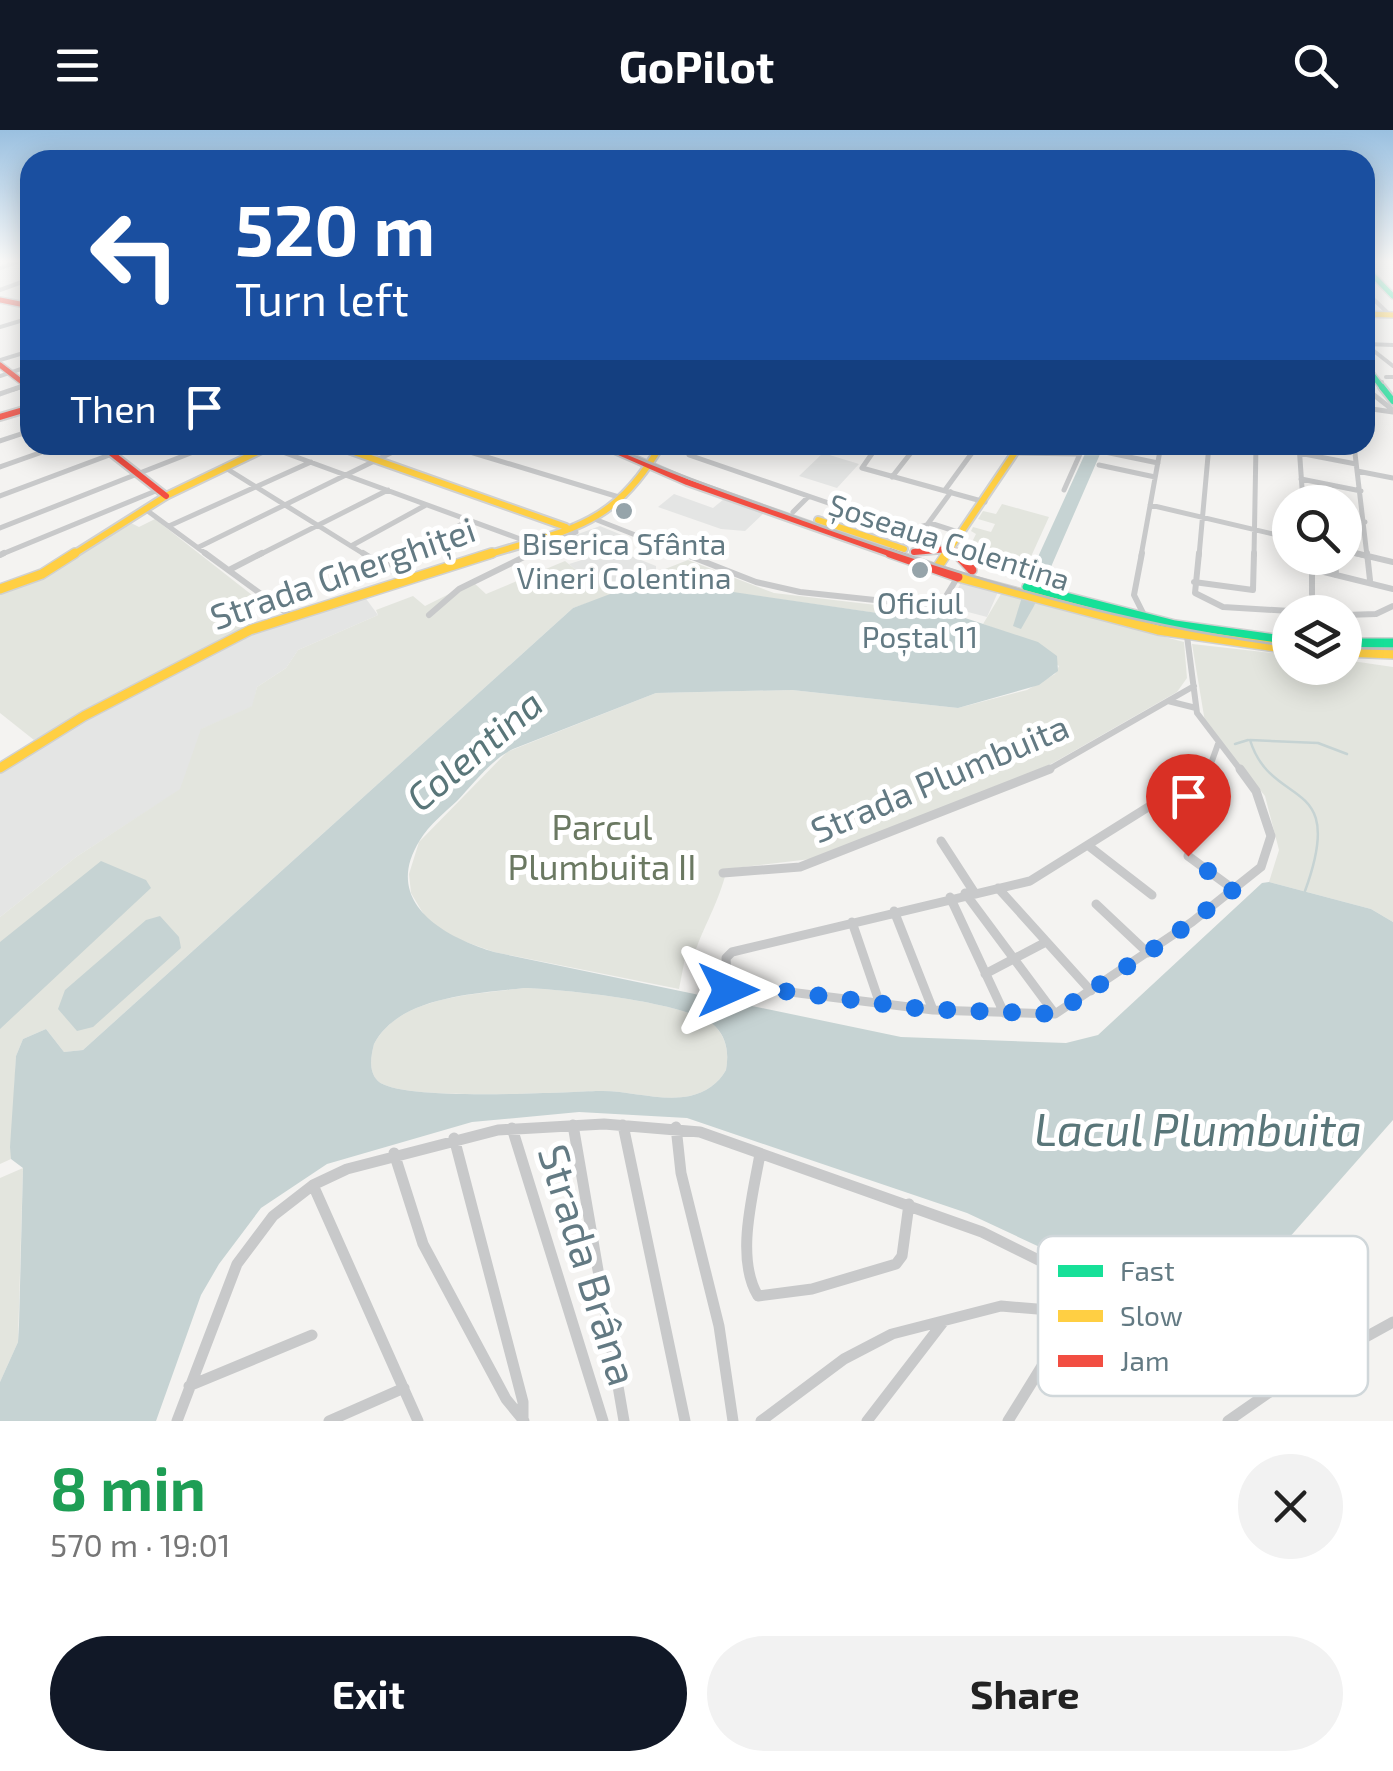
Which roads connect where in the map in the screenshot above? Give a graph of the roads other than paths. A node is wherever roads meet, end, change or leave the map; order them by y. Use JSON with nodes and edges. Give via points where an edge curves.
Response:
{"nodes":[{"id":1,"x":0,"y":362,"type":"edge"},
{"id":2,"x":5,"y":375,"type":"edge"},
{"id":3,"x":1389,"y":381,"type":"edge"},
{"id":4,"x":1375,"y":394,"type":"edge"},
{"id":5,"x":1393,"y":401,"type":"edge"},
{"id":6,"x":1393,"y":411,"type":"edge"},
{"id":7,"x":34,"y":455,"type":"edge"},
{"id":8,"x":109,"y":455,"type":"edge"},
{"id":9,"x":113,"y":455,"type":"edge"},
{"id":10,"x":186,"y":455,"type":"edge"},
{"id":11,"x":251,"y":455,"type":"edge"},
{"id":12,"x":294,"y":455,"type":"edge"},
{"id":13,"x":361,"y":455,"type":"edge"},
{"id":14,"x":392,"y":455,"type":"edge"},
{"id":15,"x":480,"y":455,"type":"edge"},
{"id":16,"x":634,"y":455,"type":"edge"},
{"id":17,"x":656,"y":455,"type":"edge"},
{"id":18,"x":688,"y":455,"type":"edge"},
{"id":19,"x":871,"y":455,"type":"edge"},
{"id":20,"x":908,"y":455,"type":"edge"},
{"id":21,"x":971,"y":455,"type":"edge"},
{"id":22,"x":1013,"y":455,"type":"edge"},
{"id":23,"x":1080,"y":455,"type":"edge"},
{"id":24,"x":1119,"y":455,"type":"edge"},
{"id":25,"x":1159,"y":455,"type":"edge"},
{"id":26,"x":1208,"y":455,"type":"edge"},
{"id":27,"x":1256,"y":455,"type":"edge"},
{"id":28,"x":1299,"y":455,"type":"edge"},
{"id":29,"x":1318,"y":455,"type":"edge"},
{"id":30,"x":1355,"y":455,"type":"edge"},
{"id":31,"x":312,"y":462,"type":"junction"},
{"id":32,"x":380,"y":462,"type":"junction"},
{"id":33,"x":1158,"y":463,"type":"junction"},
{"id":34,"x":651,"y":464,"type":"junction"},
{"id":35,"x":1100,"y":465,"type":"dead end"},
{"id":36,"x":0,"y":467,"type":"edge"},
{"id":37,"x":224,"y":467,"type":"junction"},
{"id":38,"x":1357,"y":467,"type":"junction"},
{"id":39,"x":665,"y":473,"type":"junction"},
{"id":40,"x":138,"y":474,"type":"junction"},
{"id":41,"x":349,"y":476,"type":"junction"},
{"id":42,"x":892,"y":477,"type":"junction"},
{"id":43,"x":1155,"y":477,"type":"junction"},
{"id":44,"x":642,"y":478,"type":"junction"},
{"id":45,"x":1393,"y":478,"type":"edge"},
{"id":46,"x":1301,"y":479,"type":"junction"},
{"id":47,"x":1302,"y":485,"type":"edge"},
{"id":48,"x":1331,"y":485,"type":"edge"},
{"id":49,"x":1360,"y":485,"type":"edge"},
{"id":50,"x":256,"y":487,"type":"junction"},
{"id":51,"x":388,"y":490,"type":"junction"},
{"id":52,"x":1064,"y":490,"type":"dead end"},
{"id":53,"x":948,"y":491,"type":"junction"},
{"id":54,"x":162,"y":493,"type":"junction"},
{"id":55,"x":0,"y":496,"type":"edge"},
{"id":56,"x":808,"y":497,"type":"junction"},
{"id":57,"x":622,"y":498,"type":"junction"},
{"id":58,"x":1362,"y":499,"type":"edge"},
{"id":59,"x":985,"y":502,"type":"junction"},
{"id":60,"x":427,"y":505,"type":"junction"},
{"id":61,"x":1150,"y":505,"type":"junction"},
{"id":62,"x":286,"y":506,"type":"junction"},
{"id":63,"x":145,"y":509,"type":"junction"},
{"id":64,"x":793,"y":512,"type":"junction"},
{"id":65,"x":1201,"y":517,"type":"junction"},
{"id":66,"x":469,"y":520,"type":"junction"},
{"id":67,"x":597,"y":520,"type":"junction"},
{"id":68,"x":1362,"y":521,"type":"edge"},
{"id":69,"x":930,"y":522,"type":"junction"},
{"id":70,"x":1365,"y":522,"type":"junction"},
{"id":71,"x":318,"y":525,"type":"junction"},
{"id":72,"x":169,"y":526,"type":"junction"},
{"id":73,"x":570,"y":527,"type":"junction"},
{"id":74,"x":0,"y":528,"type":"edge"},
{"id":75,"x":1256,"y":530,"type":"junction"},
{"id":76,"x":964,"y":534,"type":"junction"},
{"id":77,"x":1272,"y":534,"type":"edge"},
{"id":78,"x":523,"y":540,"type":"junction"},
{"id":79,"x":351,"y":546,"type":"junction"},
{"id":80,"x":199,"y":548,"type":"junction"},
{"id":81,"x":953,"y":548,"type":"junction"},
{"id":82,"x":914,"y":552,"type":"junction"},
{"id":83,"x":1362,"y":554,"type":"edge"},
{"id":84,"x":0,"y":555,"type":"edge"},
{"id":85,"x":1368,"y":556,"type":"junction"},
{"id":86,"x":1393,"y":562,"type":"edge"},
{"id":87,"x":941,"y":565,"type":"junction"},
{"id":88,"x":386,"y":567,"type":"junction"},
{"id":89,"x":228,"y":570,"type":"junction"},
{"id":90,"x":972,"y":570,"type":"junction"},
{"id":91,"x":959,"y":574,"type":"junction"},
{"id":92,"x":1312,"y":575,"type":"edge"},
{"id":93,"x":1336,"y":575,"type":"edge"},
{"id":94,"x":404,"y":579,"type":"junction"},
{"id":95,"x":1370,"y":580,"type":"dead end"},
{"id":96,"x":1194,"y":582,"type":"junction"},
{"id":97,"x":1013,"y":587,"type":"junction"},
{"id":98,"x":1393,"y":588,"type":"edge"},
{"id":99,"x":0,"y":589,"type":"edge"},
{"id":100,"x":1312,"y":594,"type":"dead end"},
{"id":101,"x":1134,"y":596,"type":"junction"},
{"id":102,"x":1048,"y":597,"type":"junction"},
{"id":103,"x":1393,"y":606,"type":"edge"},
{"id":104,"x":1272,"y":610,"type":"edge"},
{"id":105,"x":1114,"y":612,"type":"junction"},
{"id":106,"x":429,"y":614,"type":"dead end"},
{"id":107,"x":1362,"y":614,"type":"edge"},
{"id":108,"x":290,"y":616,"type":"junction"},
{"id":109,"x":1150,"y":620,"type":"junction"},
{"id":110,"x":1187,"y":636,"type":"junction"},
{"id":111,"x":1272,"y":638,"type":"edge"},
{"id":112,"x":1362,"y":643,"type":"edge"},
{"id":113,"x":1393,"y":643,"type":"edge"},
{"id":114,"x":1272,"y":647,"type":"edge"},
{"id":115,"x":1362,"y":653,"type":"edge"},
{"id":116,"x":1393,"y":654,"type":"edge"},
{"id":117,"x":1194,"y":686,"type":"junction"},
{"id":118,"x":1168,"y":701,"type":"junction"},
{"id":119,"x":1196,"y":708,"type":"junction"},
{"id":120,"x":1218,"y":744,"type":"junction"},
{"id":121,"x":0,"y":754,"type":"edge"},
{"id":122,"x":5,"y":764,"type":"edge"},
{"id":123,"x":940,"y":841,"type":"dead end"},
{"id":124,"x":1090,"y":848,"type":"junction"},
{"id":125,"x":1188,"y":856,"type":"dead end"},
{"id":126,"x":724,"y":872,"type":"dead end"},
{"id":127,"x":998,"y":888,"type":"junction"},
{"id":128,"x":1233,"y":890,"type":"junction"},
{"id":129,"x":970,"y":893,"type":"junction"},
{"id":130,"x":1152,"y":895,"type":"dead end"},
{"id":131,"x":950,"y":896,"type":"junction"},
{"id":132,"x":1096,"y":904,"type":"dead end"},
{"id":133,"x":894,"y":911,"type":"junction"},
{"id":134,"x":852,"y":922,"type":"junction"},
{"id":135,"x":1046,"y":942,"type":"junction"},
{"id":136,"x":1148,"y":953,"type":"junction"},
{"id":137,"x":1014,"y":959,"type":"junction"},
{"id":138,"x":985,"y":974,"type":"junction"},
{"id":139,"x":1091,"y":991,"type":"junction"},
{"id":140,"x":880,"y":1004,"type":"junction"},
{"id":141,"x":933,"y":1010,"type":"junction"},
{"id":142,"x":1004,"y":1013,"type":"junction"},
{"id":143,"x":1055,"y":1014,"type":"junction"},
{"id":144,"x":573,"y":1125,"type":"junction"},
{"id":145,"x":622,"y":1125,"type":"junction"},
{"id":146,"x":676,"y":1127,"type":"junction"},
{"id":147,"x":512,"y":1128,"type":"junction"},
{"id":148,"x":454,"y":1138,"type":"junction"},
{"id":149,"x":394,"y":1154,"type":"junction"},
{"id":150,"x":760,"y":1154,"type":"junction"},
{"id":151,"x":313,"y":1184,"type":"junction"},
{"id":152,"x":910,"y":1204,"type":"junction"},
{"id":153,"x":1038,"y":1259,"type":"edge"},
{"id":154,"x":1038,"y":1308,"type":"edge"},
{"id":155,"x":945,"y":1319,"type":"junction"},
{"id":156,"x":1393,"y":1322,"type":"edge"},
{"id":157,"x":312,"y":1335,"type":"dead end"},
{"id":158,"x":1368,"y":1337,"type":"edge"},
{"id":159,"x":1038,"y":1370,"type":"edge"},
{"id":160,"x":189,"y":1386,"type":"junction"},
{"id":161,"x":404,"y":1388,"type":"junction"},
{"id":162,"x":1264,"y":1396,"type":"edge"},
{"id":163,"x":523,"y":1420,"type":"edge"},
{"id":164,"x":176,"y":1421,"type":"edge"},
{"id":165,"x":329,"y":1421,"type":"edge"},
{"id":166,"x":418,"y":1421,"type":"edge"},
{"id":167,"x":603,"y":1421,"type":"edge"},
{"id":168,"x":624,"y":1421,"type":"edge"},
{"id":169,"x":685,"y":1421,"type":"edge"},
{"id":170,"x":734,"y":1421,"type":"edge"},
{"id":171,"x":761,"y":1421,"type":"edge"},
{"id":172,"x":867,"y":1421,"type":"edge"},
{"id":173,"x":1008,"y":1421,"type":"edge"},
{"id":174,"x":1228,"y":1421,"type":"edge"}],
"edges":[{"from":1,"to":2,"type":"main road"},
{"from":3,"to":5,"type":"main road"},
{"from":4,"to":6,"type":"street"},
{"from":7,"to":36,"type":"street"},
{"from":8,"to":55,"type":"street"},
{"from":9,"to":40,"type":"main road"},
{"from":10,"to":40,"type":"street"},
{"from":11,"to":37,"type":"main road"},
{"from":12,"to":31,"type":"street"},
{"from":13,"to":32,"type":"main road"},
{"from":14,"to":32,"type":"street"},
{"from":15,"to":57,"type":"street"},
{"from":16,"to":34,"type":"main road","name":"Șoseaua Colentina"},
{"from":17,"to":34,"type":"main road","name":"Strada Gherghiței"},
{"from":18,"to":56,"type":"street"},
{"from":19,"to":42,"type":"street","via":[[861,468]]},
{"from":20,"to":42,"type":"street"},
{"from":21,"to":53,"type":"street"},
{"from":22,"to":59,"type":"main road"},
{"from":23,"to":52,"type":"street"},
{"from":24,"to":33,"type":"street"},
{"from":25,"to":33,"type":"street"},
{"from":26,"to":65,"type":"street"},
{"from":27,"to":75,"type":"street"},
{"from":28,"to":46,"type":"street"},
{"from":29,"to":38,"type":"street"},
{"from":30,"to":38,"type":"street"},
{"from":31,"to":41,"type":"street"},
{"from":31,"to":50,"type":"street"},
{"from":32,"to":41,"type":"street"},
{"from":32,"to":73,"type":"main road"},
{"from":33,"to":43,"type":"street"},
{"from":34,"to":39,"type":"main road","name":"Șoseaua Colentina"},
{"from":34,"to":44,"type":"main road","name":"Strada Gherghiței"},
{"from":34,"to":64,"type":"main road","name":"Șoseaua Colentina"},
{"from":35,"to":43,"type":"street"},
{"from":37,"to":50,"type":"street"},
{"from":37,"to":54,"type":"main road"},
{"from":38,"to":45,"type":"street"},
{"from":38,"to":49,"type":"street"},
{"from":39,"to":44,"type":"main road"},
{"from":39,"to":87,"type":"main road","name":"Șoseaua Colentina"},
{"from":40,"to":54,"type":"main road"},
{"from":40,"to":74,"type":"street"},
{"from":41,"to":51,"type":"street"},
{"from":41,"to":62,"type":"street"},
{"from":42,"to":53,"type":"street"},
{"from":43,"to":61,"type":"street"},
{"from":44,"to":57,"type":"main road","name":"Strada Gherghiței"},
{"from":46,"to":47,"type":"street"},
{"from":46,"to":48,"type":"street"},
{"from":50,"to":62,"type":"street"},
{"from":50,"to":72,"type":"street"},
{"from":51,"to":60,"type":"street"},
{"from":51,"to":71,"type":"street"},
{"from":53,"to":59,"type":"street"},
{"from":53,"to":69,"type":"street"},
{"from":54,"to":63,"type":"main road"},
{"from":54,"to":84,"type":"street"},
{"from":56,"to":64,"type":"street"},
{"from":56,"to":69,"type":"street","via":[[910,530]]},
{"from":57,"to":67,"type":"main road","name":"Strada Gherghiței"},
{"from":58,"to":70,"type":"street"},
{"from":59,"to":76,"type":"main road"},
{"from":60,"to":66,"type":"street"},
{"from":60,"to":79,"type":"street"},
{"from":61,"to":65,"type":"street"},
{"from":61,"to":101,"type":"street"},
{"from":62,"to":71,"type":"street"},
{"from":62,"to":80,"type":"street"},
{"from":63,"to":72,"type":"street"},
{"from":63,"to":99,"type":"main road","via":[[42,574]]},
{"from":64,"to":82,"type":"main road","name":"Șoseaua Colentina"},
{"from":65,"to":75,"type":"street"},
{"from":65,"to":96,"type":"street"},
{"from":66,"to":78,"type":"street"},
{"from":66,"to":88,"type":"street"},
{"from":67,"to":73,"type":"main road","name":"Strada Gherghiței"},
{"from":67,"to":91,"type":"street","via":[[738,576],[800,592],[934,606]]},
{"from":68,"to":70,"type":"street"},
{"from":69,"to":76,"type":"street"},
{"from":70,"to":85,"type":"street"},
{"from":71,"to":79,"type":"street"},
{"from":71,"to":89,"type":"street"},
{"from":72,"to":80,"type":"street"},
{"from":73,"to":78,"type":"main road","name":"Strada Gherghiței"},
{"from":73,"to":106,"type":"street","via":[[576,532],[458,588]]},
{"from":75,"to":77,"type":"street"},
{"from":75,"to":96,"type":"street","via":[[1253,590]]},
{"from":76,"to":81,"type":"main road"},
{"from":78,"to":94,"type":"main road","name":"Strada Gherghiței"},
{"from":79,"to":88,"type":"street"},
{"from":80,"to":89,"type":"street"},
{"from":81,"to":82,"type":"main road"},
{"from":81,"to":87,"type":"main road"},
{"from":81,"to":90,"type":"main road"},
{"from":82,"to":87,"type":"main road","name":"Șoseaua Colentina"},
{"from":83,"to":85,"type":"street"},
{"from":85,"to":86,"type":"street"},
{"from":85,"to":95,"type":"street"},
{"from":87,"to":90,"type":"main road","name":"Șoseaua Colentina"},
{"from":87,"to":91,"type":"main road","name":"Șoseaua Colentina"},
{"from":88,"to":94,"type":"street"},
{"from":89,"to":108,"type":"street"},
{"from":90,"to":97,"type":"main road","name":"Șoseaua Colentina"},
{"from":91,"to":97,"type":"main road","name":"Șoseaua Colentina"},
{"from":92,"to":100,"type":"street"},
{"from":93,"to":98,"type":"street"},
{"from":94,"to":108,"type":"main road","name":"Strada Gherghiței"},
{"from":96,"to":104,"type":"street","via":[[1197,595],[1218,606]]},
{"from":97,"to":102,"type":"main road","name":"Șoseaua Colentina"},
{"from":101,"to":105,"type":"street"},
{"from":101,"to":109,"type":"street"},
{"from":102,"to":105,"type":"main road","name":"Șoseaua Colentina"},
{"from":102,"to":110,"type":"main road","name":"Șoseaua Colentina"},
{"from":103,"to":107,"type":"street"},
{"from":105,"to":109,"type":"main road","name":"Șoseaua Colentina"},
{"from":108,"to":122,"type":"main road","name":"Strada Gherghiței","via":[[230,639]]},
{"from":109,"to":111,"type":"main road","name":"Șoseaua Colentina"},
{"from":110,"to":114,"type":"main road","name":"Șoseaua Colentina"},
{"from":110,"to":117,"type":"street"},
{"from":112,"to":113,"type":"main road"},
{"from":115,"to":116,"type":"main road"},
{"from":117,"to":118,"type":"street","name":"Strada Plumbuita"},
{"from":117,"to":119,"type":"street"},
{"from":118,"to":119,"type":"street"},
{"from":118,"to":126,"type":"street","name":"Strada Plumbuita","via":[[1049,770],[926,820],[800,867]]},
{"from":119,"to":120,"type":"street"},
{"from":120,"to":124,"type":"street","via":[[1207,774]]},
{"from":120,"to":128,"type":"street","via":[[1256,792],[1271,836],[1265,861]]},
{"from":121,"to":122,"type":"street"},
{"from":123,"to":129,"type":"street"},
{"from":124,"to":127,"type":"street","via":[[1041,876]]},
{"from":124,"to":130,"type":"street"},
{"from":125,"to":128,"type":"street"},
{"from":127,"to":129,"type":"street"},
{"from":127,"to":135,"type":"street"},
{"from":128,"to":136,"type":"street"},
{"from":129,"to":131,"type":"street"},
{"from":129,"to":137,"type":"street"},
{"from":131,"to":133,"type":"street"},
{"from":131,"to":138,"type":"street"},
{"from":132,"to":136,"type":"street"},
{"from":133,"to":134,"type":"street"},
{"from":133,"to":141,"type":"street"},
{"from":134,"to":140,"type":"street"},
{"from":134,"to":140,"type":"street","via":[[729,953],[728,987]]},
{"from":135,"to":137,"type":"street"},
{"from":135,"to":139,"type":"street"},
{"from":136,"to":139,"type":"street"},
{"from":137,"to":138,"type":"street"},
{"from":137,"to":143,"type":"street"},
{"from":138,"to":142,"type":"street"},
{"from":139,"to":143,"type":"street"},
{"from":140,"to":141,"type":"street"},
{"from":141,"to":142,"type":"street"},
{"from":142,"to":143,"type":"street"},
{"from":144,"to":145,"type":"street"},
{"from":144,"to":147,"type":"street"},
{"from":144,"to":168,"type":"street"},
{"from":145,"to":146,"type":"street"},
{"from":145,"to":169,"type":"street"},
{"from":146,"to":150,"type":"street"},
{"from":146,"to":170,"type":"street"},
{"from":147,"to":148,"type":"street"},
{"from":147,"to":167,"type":"street","name":"Strada Brâna"},
{"from":148,"to":149,"type":"street"},
{"from":148,"to":163,"type":"street"},
{"from":149,"to":151,"type":"street"},
{"from":149,"to":163,"type":"street","via":[[423,1244]]},
{"from":150,"to":152,"type":"street"},
{"from":150,"to":152,"type":"street","via":[[750,1250],[758,1296],[812,1289],[896,1264]]},
{"from":151,"to":160,"type":"street","via":[[273,1216],[244,1252]]},
{"from":151,"to":161,"type":"street"},
{"from":152,"to":153,"type":"street"},
{"from":154,"to":155,"type":"street","via":[[1001,1306]]},
{"from":155,"to":171,"type":"street","via":[[880,1339]]},
{"from":155,"to":172,"type":"street"},
{"from":156,"to":158,"type":"street"},
{"from":157,"to":160,"type":"street"},
{"from":159,"to":173,"type":"street"},
{"from":160,"to":164,"type":"street"},
{"from":161,"to":165,"type":"street"},
{"from":161,"to":166,"type":"street"},
{"from":162,"to":174,"type":"street"}]}
